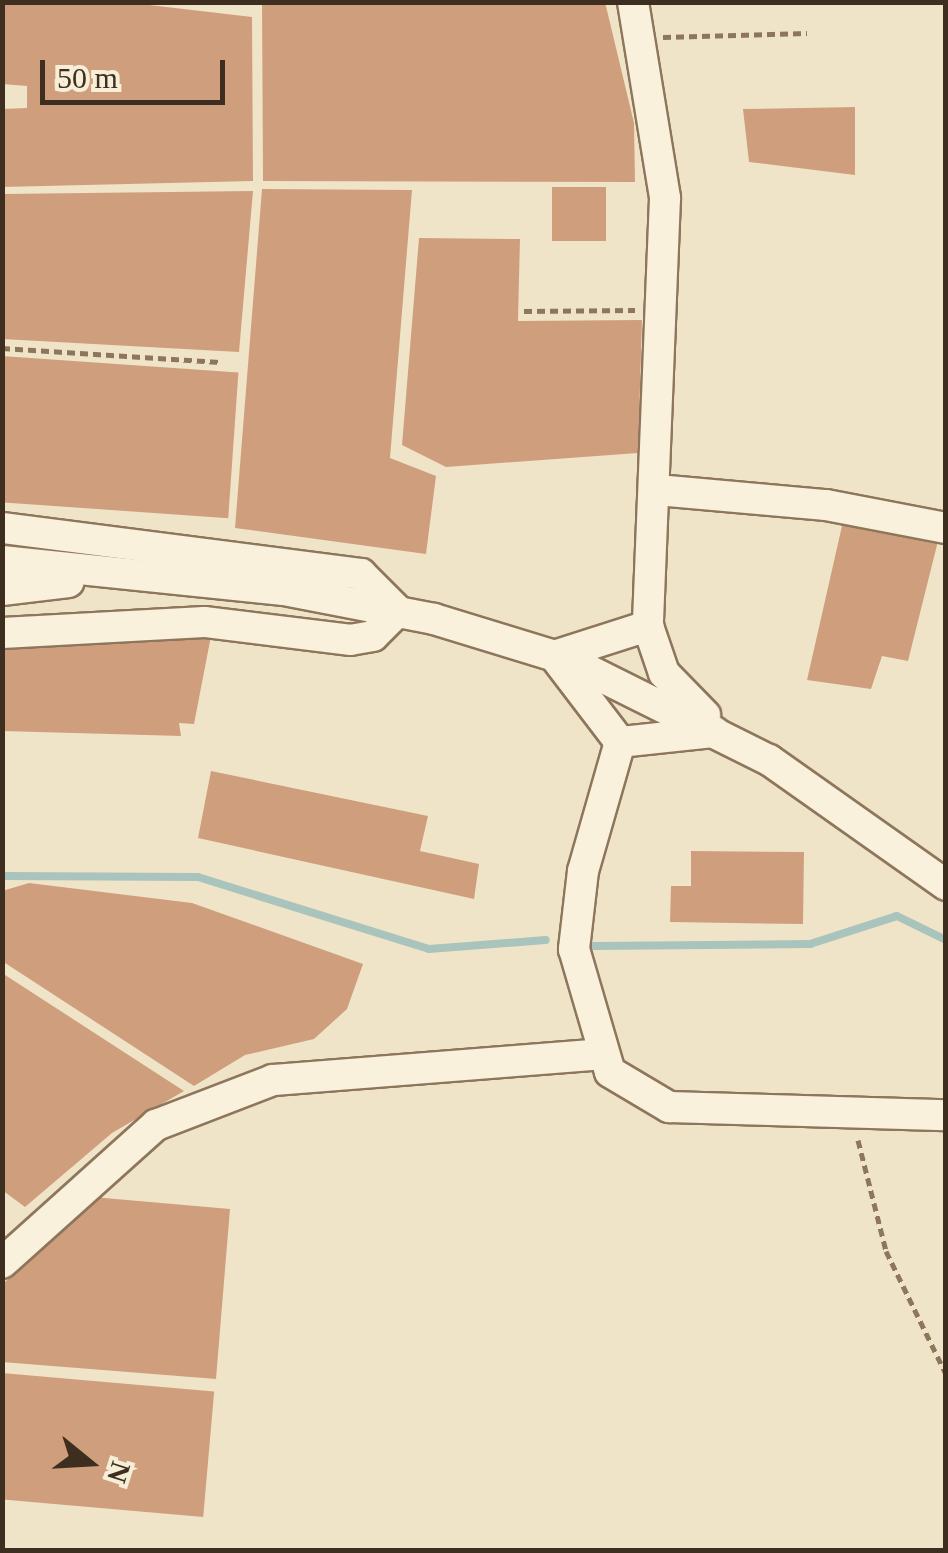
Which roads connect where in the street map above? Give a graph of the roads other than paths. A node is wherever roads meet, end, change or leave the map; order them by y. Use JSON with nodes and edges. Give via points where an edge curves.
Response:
{"nodes":[{"id":1,"x":633,"y":2,"type":"edge"},
{"id":2,"x":658,"y":490,"type":"junction"},
{"id":3,"x":2,"y":528,"type":"edge"},
{"id":4,"x":946,"y":528,"type":"edge"},
{"id":5,"x":2,"y":561,"type":"edge"},
{"id":6,"x":108,"y":578,"type":"junction"},
{"id":7,"x":2,"y":590,"type":"edge"},
{"id":8,"x":398,"y":611,"type":"junction"},
{"id":9,"x":648,"y":626,"type":"junction"},
{"id":10,"x":2,"y":632,"type":"edge"},
{"id":11,"x":552,"y":655,"type":"junction"},
{"id":12,"x":722,"y":733,"type":"junction"},
{"id":13,"x":620,"y":742,"type":"junction"},
{"id":14,"x":946,"y":885,"type":"edge"},
{"id":15,"x":602,"y":1054,"type":"junction"},
{"id":16,"x":946,"y":1115,"type":"edge"},
{"id":17,"x":2,"y":1263,"type":"edge"}],
"edges":[{"from":1,"to":2,"type":"street","via":[[646,37],[664,198]]},
{"from":2,"to":4,"type":"street","via":[[826,505]]},
{"from":2,"to":9,"type":"street"},
{"from":3,"to":8,"type":"street","via":[[361,574]]},
{"from":5,"to":6,"type":"street"},
{"from":6,"to":7,"type":"street"},
{"from":6,"to":8,"type":"street","via":[[284,590]]},
{"from":8,"to":10,"type":"street","via":[[372,636],[350,640],[204,622]]},
{"from":8,"to":11,"type":"street"},
{"from":9,"to":11,"type":"street","via":[[621,642]]},
{"from":9,"to":12,"type":"street","via":[[664,673]]},
{"from":11,"to":12,"type":"street"},
{"from":11,"to":13,"type":"street"},
{"from":12,"to":13,"type":"street"},
{"from":12,"to":14,"type":"street"},
{"from":13,"to":15,"type":"street","via":[[583,872],[574,949]]},
{"from":15,"to":16,"type":"street","via":[[630,1092],[669,1106]]},
{"from":15,"to":17,"type":"street","via":[[273,1080],[156,1125]]}]}
